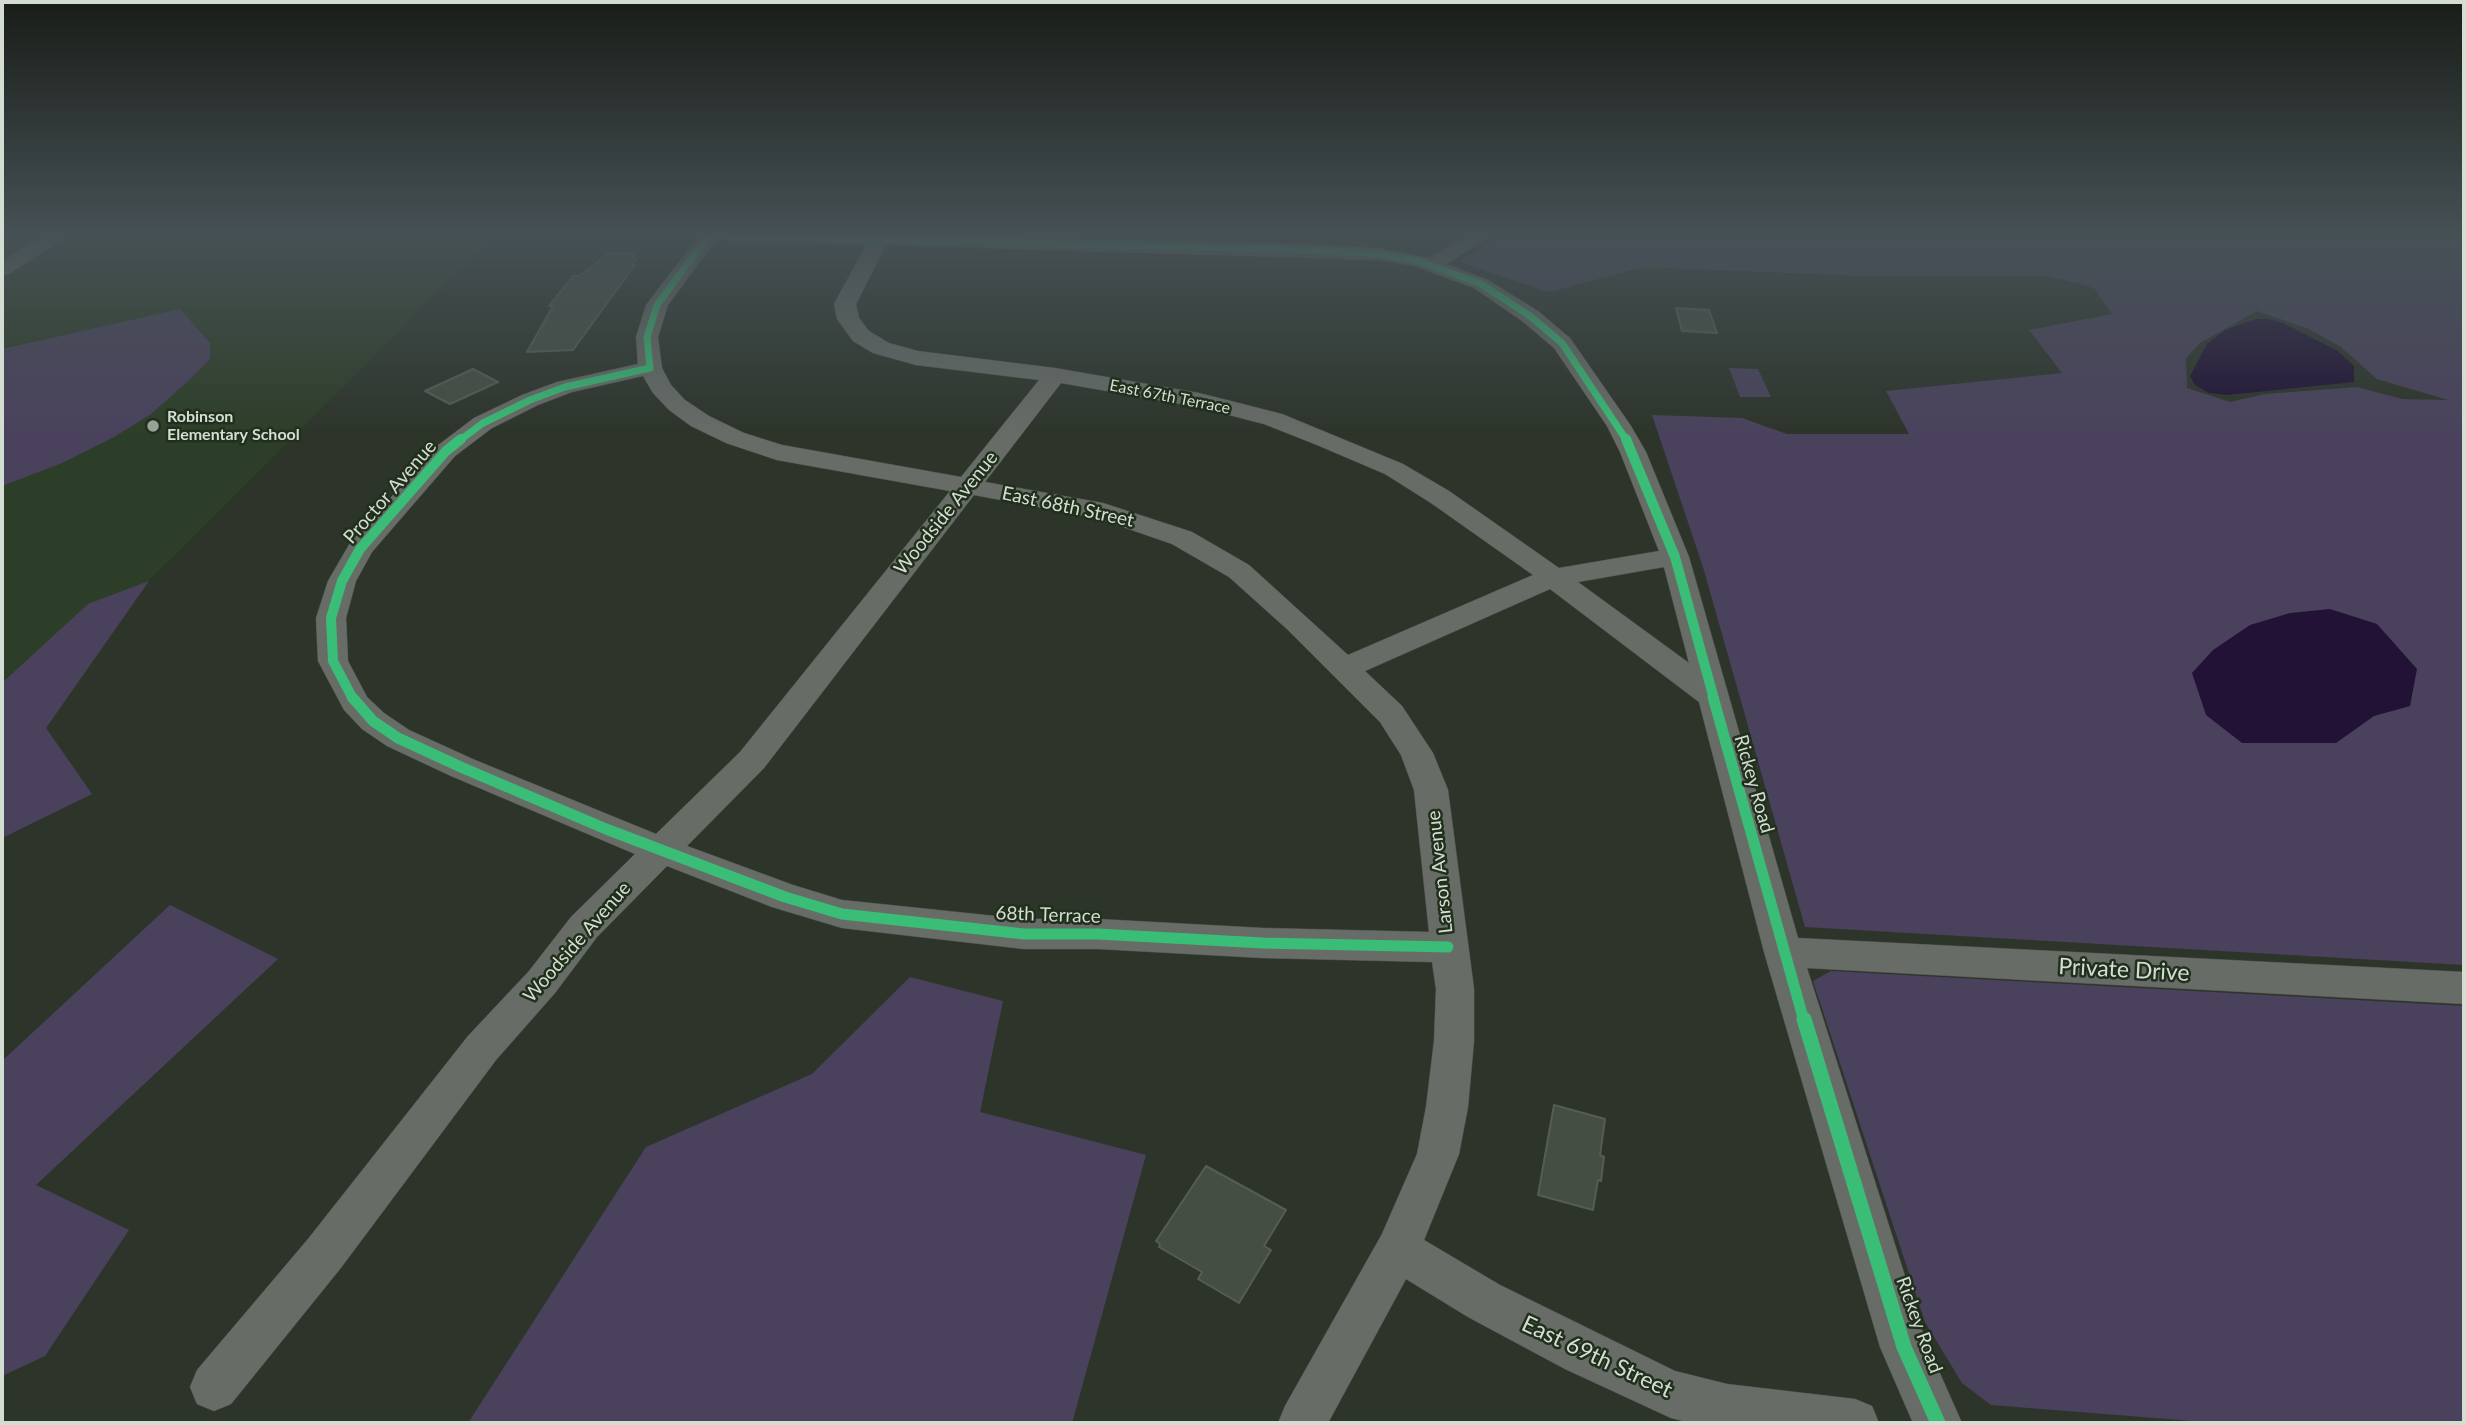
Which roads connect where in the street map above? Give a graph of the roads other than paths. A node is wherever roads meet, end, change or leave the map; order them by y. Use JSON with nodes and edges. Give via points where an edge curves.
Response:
{"nodes":[{"id":1,"x":660,"y":302,"type":"edge"},
{"id":2,"x":846,"y":302,"type":"edge"},
{"id":3,"x":1508,"y":302,"type":"edge"},
{"id":4,"x":650,"y":368,"type":"junction"},
{"id":5,"x":1055,"y":375,"type":"junction"},
{"id":6,"x":966,"y":486,"type":"junction"},
{"id":7,"x":1675,"y":557,"type":"junction"},
{"id":8,"x":1551,"y":578,"type":"junction"},
{"id":9,"x":1344,"y":668,"type":"junction"},
{"id":10,"x":1711,"y":695,"type":"junction"},
{"id":11,"x":659,"y":850,"type":"junction"},
{"id":12,"x":1448,"y":947,"type":"junction"},
{"id":13,"x":1783,"y":952,"type":"junction"},
{"id":14,"x":2464,"y":988,"type":"edge"},
{"id":15,"x":1398,"y":1249,"type":"junction"},
{"id":16,"x":214,"y":1387,"type":"dead end"},
{"id":17,"x":1302,"y":1423,"type":"edge"},
{"id":18,"x":1855,"y":1423,"type":"edge"},
{"id":19,"x":1938,"y":1423,"type":"edge"}],
"edges":[{"from":1,"to":4,"type":"street","via":[[647,338]]},
{"from":2,"to":5,"type":"street","name":"East 67th Terrace","via":[[848,319],[861,336],[881,348],[916,358]]},
{"from":3,"to":7,"type":"street","name":"Rickey Road","via":[[1562,343],[1619,426]]},
{"from":4,"to":6,"type":"street","name":"East 68th Street","via":[[677,405],[735,439],[777,452]]},
{"from":4,"to":11,"type":"street","name":"Proctor Avenue","via":[[565,387],[530,400],[483,423],[446,451],[360,549],[342,581],[331,618],[333,660],[355,703],[373,721],[463,768]]},
{"from":5,"to":6,"type":"street","name":"Woodside Avenue"},
{"from":5,"to":8,"type":"street","name":"East 67th Terrace","via":[[1199,400],[1273,419],[1326,440],[1394,469],[1440,497]]},
{"from":6,"to":9,"type":"street","name":"East 68th Street","via":[[1103,511],[1182,538],[1239,571]]},
{"from":6,"to":11,"type":"street","name":"Woodside Avenue","via":[[752,760]]},
{"from":7,"to":8,"type":"street"},
{"from":7,"to":10,"type":"street","name":"Rickey Road"},
{"from":8,"to":9,"type":"street"},
{"from":8,"to":10,"type":"street","name":"East 67th Terrace"},
{"from":9,"to":12,"type":"street","name":"Larson Avenue","via":[[1391,714],[1417,753],[1431,790]]},
{"from":10,"to":13,"type":"street","name":"Rickey Road"},
{"from":11,"to":12,"type":"street","name":"68th Terrace","via":[[842,914],[1024,934]]},
{"from":11,"to":16,"type":"street","name":"Woodside Avenue","via":[[584,927],[482,1048],[324,1254]]},
{"from":12,"to":15,"type":"street","name":"Larson Avenue","via":[[1455,1002],[1447,1107],[1438,1154]]},
{"from":13,"to":14,"type":"street","name":"Private Drive"},
{"from":13,"to":19,"type":"street","name":"Rickey Road","via":[[1904,1347]]},
{"from":15,"to":17,"type":"street","name":"Larson Avenue"},
{"from":15,"to":18,"type":"street","name":"East 69th Street","via":[[1484,1301],[1671,1394],[1727,1408]]}]}
